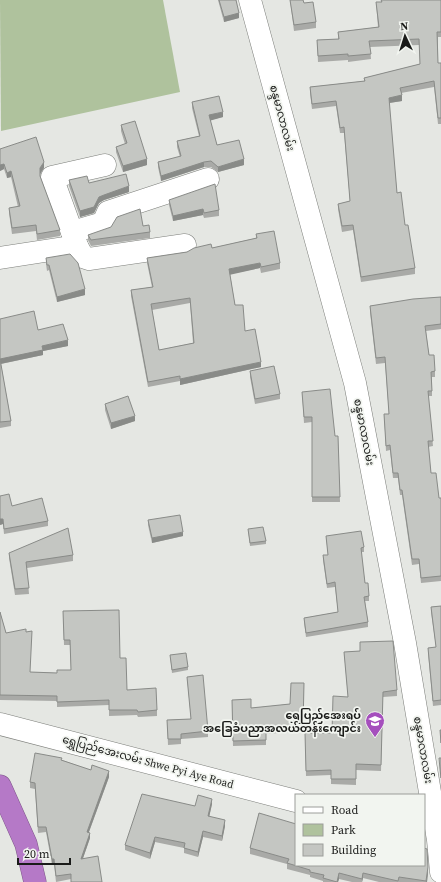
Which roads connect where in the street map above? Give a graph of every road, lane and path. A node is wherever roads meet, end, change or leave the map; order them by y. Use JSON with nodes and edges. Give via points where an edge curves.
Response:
{"nodes":[{"id":1,"x":250,"y":0,"type":"edge"},
{"id":2,"x":105,"y":165,"type":"dead end"},
{"id":3,"x":208,"y":179,"type":"dead end"},
{"id":4,"x":74,"y":239,"type":"junction"},
{"id":5,"x":185,"y":245,"type":"dead end"},
{"id":6,"x":0,"y":258,"type":"edge"},
{"id":7,"x":0,"y":724,"type":"edge"},
{"id":8,"x":0,"y":786,"type":"edge"},
{"id":9,"x":295,"y":800,"type":"edge"},
{"id":10,"x":434,"y":838,"type":"edge"},
{"id":11,"x":441,"y":872,"type":"edge"},
{"id":12,"x":36,"y":882,"type":"edge"}],
"edges":[{"from":1,"to":10,"type":"street","name":"စန္ဒမာလာလမ်း","via":[[355,383],[405,643]]},
{"from":2,"to":4,"type":"street","via":[[52,177]]},
{"from":3,"to":4,"type":"street","via":[[108,212],[103,223]]},
{"from":4,"to":5,"type":"street","via":[[83,257],[89,259]]},
{"from":4,"to":6,"type":"street"},
{"from":7,"to":9,"type":"street","name":"ရွှေပြည်အေးလမ်း Shwe Pyi Aye Road"},
{"from":8,"to":12,"type":"highway","via":[[26,844]]},
{"from":10,"to":11,"type":"street","name":"စန္ဒမာလာလမ်း"}]}
